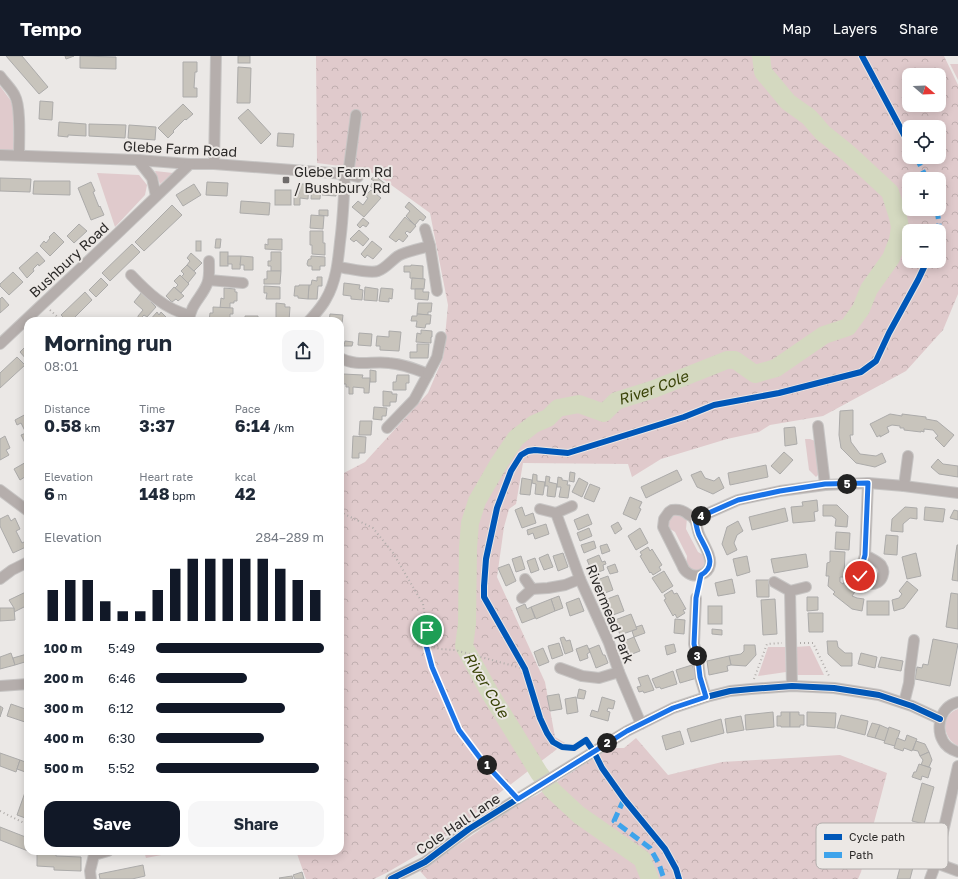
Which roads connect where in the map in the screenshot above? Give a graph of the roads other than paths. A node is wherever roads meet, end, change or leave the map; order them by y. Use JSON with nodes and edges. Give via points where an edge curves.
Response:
{"nodes":[{"id":1,"x":216,"y":56,"type":"edge"},
{"id":2,"x":0,"y":76,"type":"edge"},
{"id":3,"x":356,"y":115,"type":"dead end"},
{"id":4,"x":0,"y":155,"type":"edge"},
{"id":5,"x":20,"y":156,"type":"junction"},
{"id":6,"x":138,"y":160,"type":"junction"},
{"id":7,"x":190,"y":164,"type":"junction"},
{"id":8,"x":214,"y":164,"type":"junction"},
{"id":9,"x":350,"y":175,"type":"junction"},
{"id":10,"x":156,"y":196,"type":"junction"},
{"id":11,"x":425,"y":229,"type":"dead end"},
{"id":12,"x":430,"y":246,"type":"junction"},
{"id":13,"x":208,"y":261,"type":"dead end"},
{"id":14,"x":338,"y":267,"type":"junction"},
{"id":15,"x":131,"y":275,"type":"dead end"},
{"id":16,"x":209,"y":280,"type":"junction"},
{"id":17,"x":243,"y":283,"type":"dead end"},
{"id":18,"x":437,"y":291,"type":"dead end"},
{"id":19,"x":28,"y":317,"type":"edge"},
{"id":20,"x":187,"y":317,"type":"edge"},
{"id":21,"x":189,"y":317,"type":"edge"},
{"id":22,"x":313,"y":317,"type":"edge"},
{"id":23,"x":24,"y":321,"type":"edge"},
{"id":24,"x":441,"y":337,"type":"dead end"},
{"id":25,"x":0,"y":344,"type":"edge"},
{"id":26,"x":344,"y":360,"type":"edge"},
{"id":27,"x":428,"y":374,"type":"junction"},
{"id":28,"x":818,"y":426,"type":"dead end"},
{"id":29,"x":386,"y":428,"type":"dead end"},
{"id":30,"x":908,"y":456,"type":"dead end"},
{"id":31,"x":868,"y":483,"type":"junction"},
{"id":32,"x":825,"y":484,"type":"junction"},
{"id":33,"x":904,"y":486,"type":"junction"},
{"id":34,"x":0,"y":490,"type":"edge"},
{"id":35,"x":958,"y":493,"type":"edge"},
{"id":36,"x":572,"y":506,"type":"dead end"},
{"id":37,"x":24,"y":508,"type":"edge"},
{"id":38,"x":540,"y":509,"type":"dead end"},
{"id":39,"x":556,"y":513,"type":"junction"},
{"id":40,"x":695,"y":519,"type":"junction"},
{"id":41,"x":865,"y":555,"type":"dead end"},
{"id":42,"x":24,"y":564,"type":"edge"},
{"id":43,"x":525,"y":578,"type":"dead end"},
{"id":44,"x":0,"y":579,"type":"edge"},
{"id":45,"x":580,"y":580,"type":"junction"},
{"id":46,"x":774,"y":582,"type":"dead end"},
{"id":47,"x":806,"y":587,"type":"dead end"},
{"id":48,"x":532,"y":589,"type":"junction"},
{"id":49,"x":790,"y":591,"type":"junction"},
{"id":50,"x":522,"y":598,"type":"dead end"},
{"id":51,"x":696,"y":598,"type":"dead end"},
{"id":52,"x":914,"y":640,"type":"dead end"},
{"id":53,"x":560,"y":668,"type":"dead end"},
{"id":54,"x":619,"y":672,"type":"junction"},
{"id":55,"x":24,"y":684,"type":"edge"},
{"id":56,"x":0,"y":686,"type":"edge"},
{"id":57,"x":792,"y":686,"type":"junction"},
{"id":58,"x":706,"y":697,"type":"junction"},
{"id":59,"x":958,"y":702,"type":"edge"},
{"id":60,"x":904,"y":703,"type":"junction"},
{"id":61,"x":940,"y":719,"type":"junction"},
{"id":62,"x":641,"y":724,"type":"junction"},
{"id":63,"x":958,"y":752,"type":"edge"},
{"id":64,"x":958,"y":766,"type":"edge"},
{"id":65,"x":945,"y":823,"type":"edge"},
{"id":66,"x":94,"y":855,"type":"edge"},
{"id":67,"x":948,"y":867,"type":"edge"},
{"id":68,"x":934,"y":869,"type":"edge"},
{"id":69,"x":958,"y":871,"type":"edge"},
{"id":70,"x":92,"y":879,"type":"edge"},
{"id":71,"x":391,"y":879,"type":"edge"},
{"id":72,"x":930,"y":879,"type":"edge"}],
"edges":[{"from":1,"to":8,"type":"street"},
{"from":2,"to":5,"type":"street","via":[[12,90],[19,107]]},
{"from":3,"to":9,"type":"street"},
{"from":4,"to":5,"type":"street","name":"Glebe Farm Road"},
{"from":5,"to":6,"type":"street","name":"Glebe Farm Road"},
{"from":6,"to":7,"type":"street","name":"Glebe Farm Road"},
{"from":6,"to":10,"type":"street","via":[[152,178]]},
{"from":7,"to":8,"type":"street","name":"Glebe Farm Road"},
{"from":7,"to":10,"type":"street","name":"Bushbury Road"},
{"from":8,"to":9,"type":"street","name":"Glebe Farm Road"},
{"from":9,"to":14,"type":"street"},
{"from":10,"to":19,"type":"street","name":"Bushbury Road"},
{"from":11,"to":12,"type":"street"},
{"from":12,"to":14,"type":"street","via":[[398,256],[377,272]]},
{"from":12,"to":18,"type":"street"},
{"from":13,"to":16,"type":"street"},
{"from":14,"to":22,"type":"street","via":[[327,299]]},
{"from":15,"to":20,"type":"street","via":[[160,302]]},
{"from":16,"to":17,"type":"street"},
{"from":16,"to":21,"type":"street","via":[[195,302]]},
{"from":23,"to":25,"type":"street","name":"Bushbury Road"},
{"from":24,"to":27,"type":"street","via":[[437,357]]},
{"from":26,"to":27,"type":"street","via":[[352,363],[408,366]]},
{"from":27,"to":29,"type":"street","via":[[414,400]]},
{"from":28,"to":32,"type":"street"},
{"from":30,"to":33,"type":"street"},
{"from":31,"to":32,"type":"street"},
{"from":31,"to":33,"type":"street"},
{"from":31,"to":41,"type":"street"},
{"from":32,"to":40,"type":"street","via":[[738,500]]},
{"from":33,"to":35,"type":"street"},
{"from":34,"to":37,"type":"street"},
{"from":36,"to":39,"type":"street"},
{"from":38,"to":39,"type":"street"},
{"from":39,"to":45,"type":"street","name":"Rivermead Park"},
{"from":40,"to":40,"type":"street","via":[[710,559],[709,568],[701,575],[684,570],[663,527],[664,519],[672,510],[684,511]]},
{"from":42,"to":44,"type":"street"},
{"from":43,"to":48,"type":"street"},
{"from":45,"to":48,"type":"street","via":[[565,585]]},
{"from":45,"to":54,"type":"street","name":"Rivermead Park","via":[[609,643]]},
{"from":46,"to":49,"type":"street"},
{"from":47,"to":49,"type":"street"},
{"from":48,"to":50,"type":"street"},
{"from":49,"to":57,"type":"street"},
{"from":51,"to":58,"type":"street","via":[[694,644]]},
{"from":52,"to":60,"type":"street"},
{"from":53,"to":54,"type":"street","via":[[582,676],[599,678]]},
{"from":54,"to":62,"type":"street","name":"Rivermead Park"},
{"from":55,"to":56,"type":"street"},
{"from":57,"to":58,"type":"street","name":"Cole Hall Lane","via":[[730,691]]},
{"from":57,"to":60,"type":"street","name":"Cole Hall Lane","via":[[834,688],[879,695]]},
{"from":58,"to":62,"type":"street","name":"Cole Hall Lane","via":[[673,708]]},
{"from":59,"to":61,"type":"street","via":[[947,708]]},
{"from":60,"to":61,"type":"street","name":"Cole Hall Lane"},
{"from":61,"to":63,"type":"street","via":[[939,730],[943,741],[950,749]]},
{"from":62,"to":71,"type":"street","name":"Cole Hall Lane","via":[[469,829],[425,862]]},
{"from":64,"to":65,"type":"street"},
{"from":66,"to":70,"type":"street","via":[[90,871]]},
{"from":67,"to":69,"type":"street"},
{"from":68,"to":72,"type":"street"}]}
